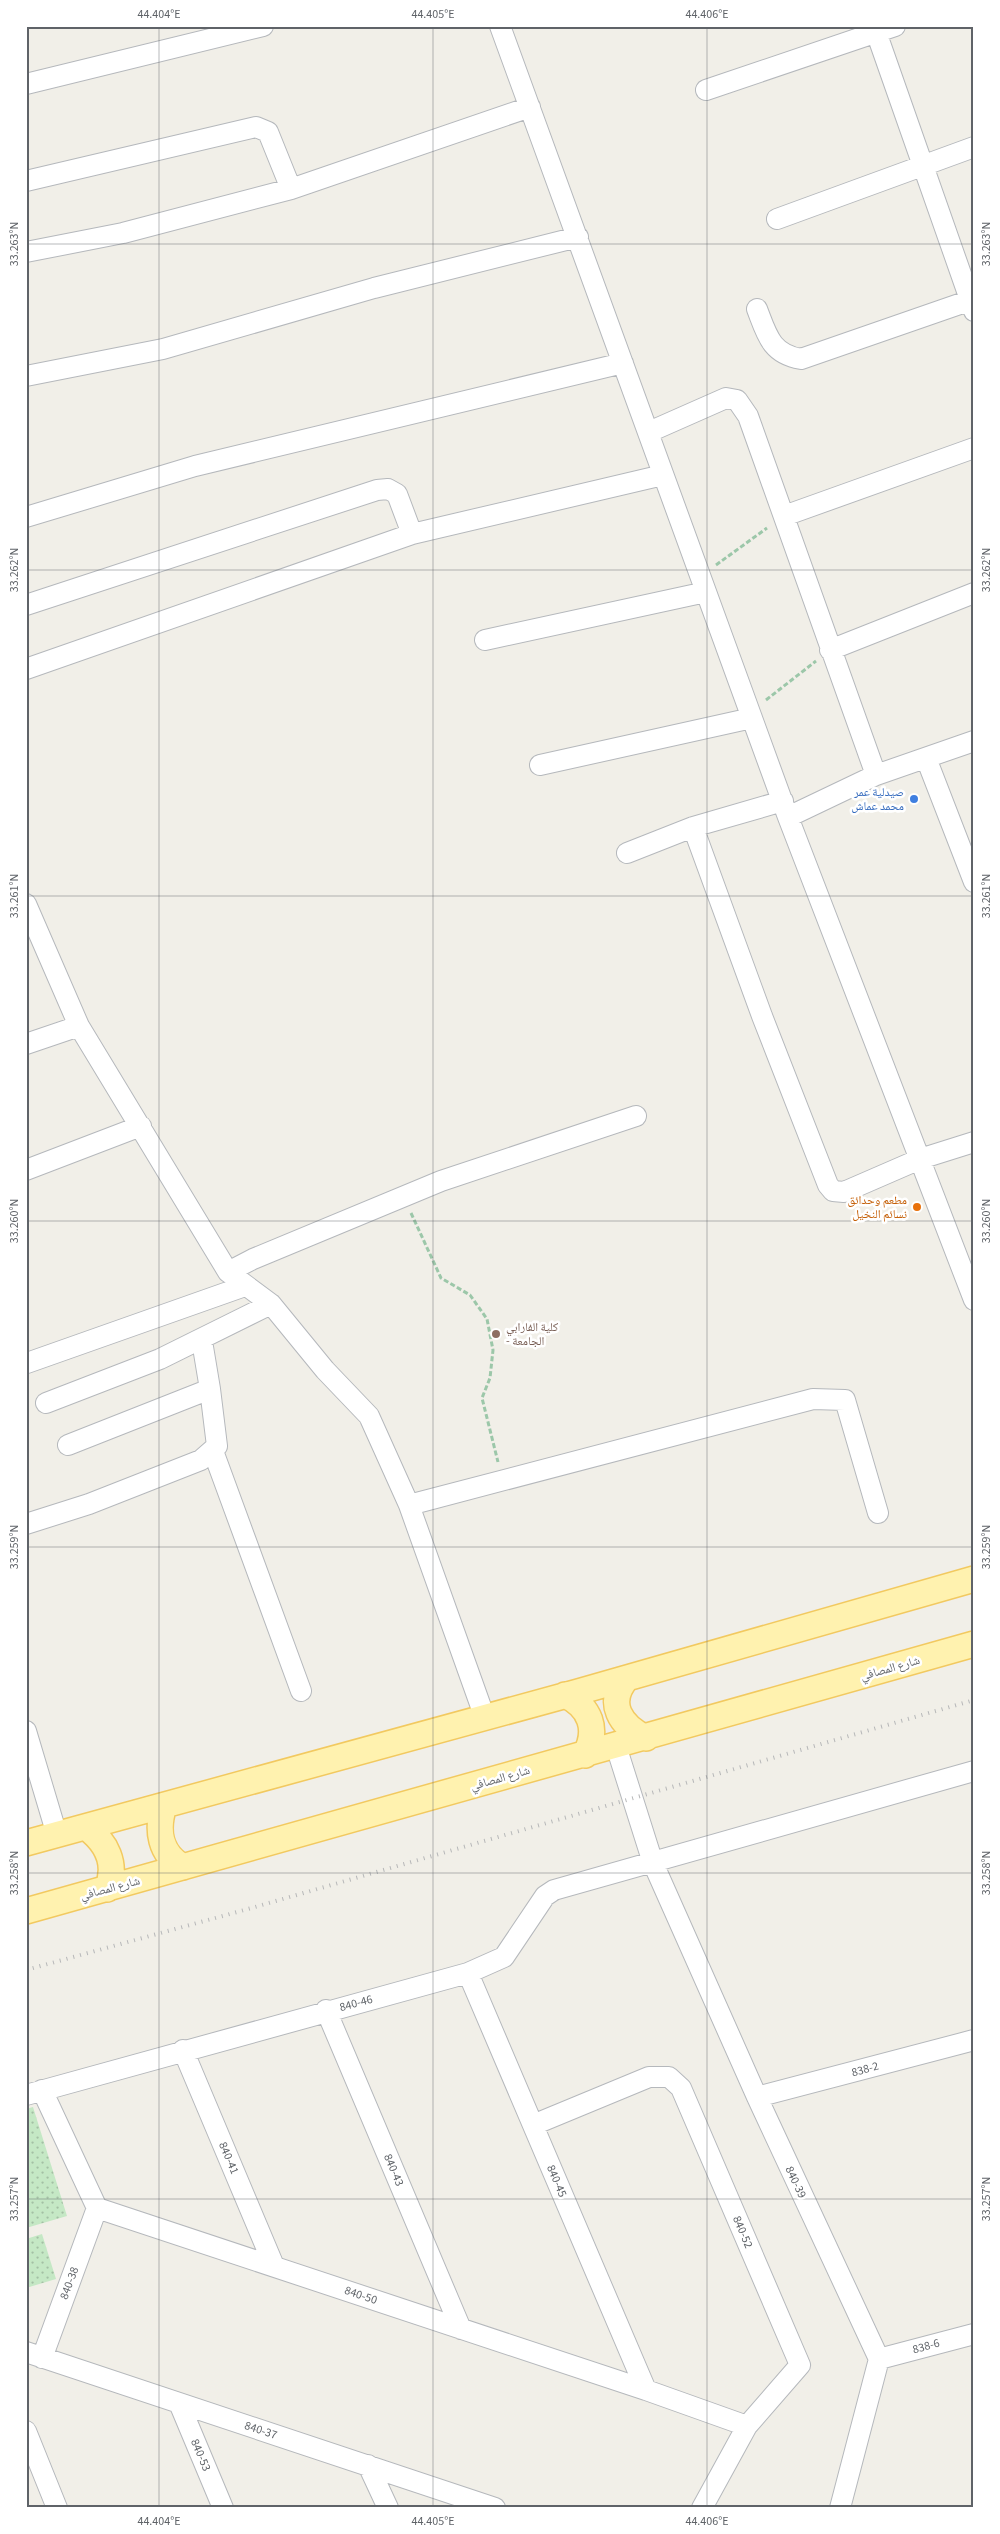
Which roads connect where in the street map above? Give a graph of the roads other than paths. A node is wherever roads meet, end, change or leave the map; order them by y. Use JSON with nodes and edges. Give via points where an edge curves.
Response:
{"nodes":[{"id":1,"x":263,"y":26,"type":"edge"},
{"id":2,"x":500,"y":26,"type":"edge"},
{"id":3,"x":882,"y":28,"type":"edge"},
{"id":4,"x":26,"y":84,"type":"edge"},
{"id":5,"x":706,"y":90,"type":"dead end"},
{"id":6,"x":530,"y":107,"type":"junction"},
{"id":7,"x":974,"y":148,"type":"edge"},
{"id":8,"x":923,"y":166,"type":"junction"},
{"id":9,"x":26,"y":181,"type":"edge"},
{"id":10,"x":291,"y":188,"type":"junction"},
{"id":11,"x":777,"y":219,"type":"dead end"},
{"id":12,"x":578,"y":237,"type":"junction"},
{"id":13,"x":26,"y":252,"type":"edge"},
{"id":14,"x":972,"y":304,"type":"edge"},
{"id":15,"x":757,"y":309,"type":"dead end"},
{"id":16,"x":623,"y":364,"type":"junction"},
{"id":17,"x":26,"y":376,"type":"edge"},
{"id":18,"x":649,"y":432,"type":"junction"},
{"id":19,"x":974,"y":448,"type":"edge"},
{"id":20,"x":663,"y":475,"type":"junction"},
{"id":21,"x":784,"y":516,"type":"junction"},
{"id":22,"x":26,"y":517,"type":"edge"},
{"id":23,"x":412,"y":534,"type":"junction"},
{"id":24,"x":703,"y":584,"type":"junction"},
{"id":25,"x":974,"y":593,"type":"edge"},
{"id":26,"x":26,"y":604,"type":"edge"},
{"id":27,"x":485,"y":640,"type":"dead end"},
{"id":28,"x":830,"y":650,"type":"junction"},
{"id":29,"x":26,"y":669,"type":"edge"},
{"id":30,"x":751,"y":715,"type":"junction"},
{"id":31,"x":974,"y":741,"type":"edge"},
{"id":32,"x":926,"y":758,"type":"junction"},
{"id":33,"x":540,"y":765,"type":"dead end"},
{"id":34,"x":876,"y":775,"type":"junction"},
{"id":35,"x":785,"y":809,"type":"junction"},
{"id":36,"x":693,"y":827,"type":"junction"},
{"id":37,"x":627,"y":853,"type":"dead end"},
{"id":38,"x":974,"y":882,"type":"edge"},
{"id":39,"x":27,"y":906,"type":"edge"},
{"id":40,"x":79,"y":1026,"type":"junction"},
{"id":41,"x":26,"y":1044,"type":"edge"},
{"id":42,"x":636,"y":1116,"type":"dead end"},
{"id":43,"x":141,"y":1126,"type":"junction"},
{"id":44,"x":974,"y":1142,"type":"edge"},
{"id":45,"x":920,"y":1159,"type":"junction"},
{"id":46,"x":26,"y":1170,"type":"edge"},
{"id":47,"x":228,"y":1272,"type":"junction"},
{"id":48,"x":246,"y":1286,"type":"junction"},
{"id":49,"x":974,"y":1300,"type":"edge"},
{"id":50,"x":271,"y":1304,"type":"junction"},
{"id":51,"x":202,"y":1340,"type":"junction"},
{"id":52,"x":27,"y":1363,"type":"edge"},
{"id":53,"x":210,"y":1389,"type":"junction"},
{"id":54,"x":46,"y":1403,"type":"dead end"},
{"id":55,"x":68,"y":1445,"type":"dead end"},
{"id":56,"x":213,"y":1451,"type":"junction"},
{"id":57,"x":409,"y":1505,"type":"junction"},
{"id":58,"x":878,"y":1513,"type":"dead end"},
{"id":59,"x":26,"y":1524,"type":"edge"},
{"id":60,"x":974,"y":1579,"type":"edge"},
{"id":61,"x":974,"y":1644,"type":"edge"},
{"id":62,"x":627,"y":1678,"type":"junction"},
{"id":63,"x":301,"y":1692,"type":"dead end"},
{"id":64,"x":565,"y":1695,"type":"junction"},
{"id":65,"x":485,"y":1718,"type":"junction"},
{"id":66,"x":26,"y":1730,"type":"edge"},
{"id":67,"x":646,"y":1738,"type":"junction"},
{"id":68,"x":616,"y":1746,"type":"junction"},
{"id":69,"x":585,"y":1755,"type":"junction"},
{"id":70,"x":974,"y":1771,"type":"edge"},
{"id":71,"x":164,"y":1806,"type":"junction"},
{"id":72,"x":86,"y":1827,"type":"junction"},
{"id":73,"x":57,"y":1835,"type":"junction"},
{"id":74,"x":26,"y":1843,"type":"edge"},
{"id":75,"x":653,"y":1863,"type":"junction"},
{"id":76,"x":183,"y":1867,"type":"junction"},
{"id":77,"x":107,"y":1888,"type":"junction"},
{"id":78,"x":26,"y":1911,"type":"edge"},
{"id":79,"x":468,"y":1973,"type":"junction"},
{"id":80,"x":326,"y":2010,"type":"junction"},
{"id":81,"x":974,"y":2040,"type":"edge"},
{"id":82,"x":183,"y":2050,"type":"junction"},
{"id":83,"x":34,"y":2092,"type":"edge"},
{"id":84,"x":757,"y":2097,"type":"junction"},
{"id":85,"x":533,"y":2125,"type":"junction"},
{"id":86,"x":97,"y":2208,"type":"junction"},
{"id":87,"x":274,"y":2266,"type":"junction"},
{"id":88,"x":461,"y":2329,"type":"junction"},
{"id":89,"x":974,"y":2334,"type":"edge"},
{"id":90,"x":34,"y":2355,"type":"edge"},
{"id":91,"x":879,"y":2359,"type":"junction"},
{"id":92,"x":646,"y":2390,"type":"junction"},
{"id":93,"x":179,"y":2403,"type":"junction"},
{"id":94,"x":747,"y":2426,"type":"junction"},
{"id":95,"x":26,"y":2431,"type":"edge"},
{"id":96,"x":368,"y":2465,"type":"junction"},
{"id":97,"x":57,"y":2508,"type":"edge"},
{"id":98,"x":223,"y":2508,"type":"edge"},
{"id":99,"x":388,"y":2508,"type":"edge"},
{"id":100,"x":495,"y":2508,"type":"edge"},
{"id":101,"x":702,"y":2508,"type":"edge"},
{"id":102,"x":840,"y":2508,"type":"edge"}],
"edges":[{"from":1,"to":4,"type":"street"},
{"from":2,"to":6,"type":"street"},
{"from":3,"to":5,"type":"street"},
{"from":3,"to":8,"type":"street"},
{"from":6,"to":10,"type":"street"},
{"from":6,"to":12,"type":"street"},
{"from":7,"to":8,"type":"street"},
{"from":8,"to":11,"type":"street"},
{"from":8,"to":14,"type":"street"},
{"from":9,"to":10,"type":"street","via":[[256,127],[268,132]]},
{"from":10,"to":13,"type":"street","via":[[123,234]]},
{"from":12,"to":16,"type":"street"},
{"from":12,"to":17,"type":"street","via":[[374,288],[163,350]]},
{"from":14,"to":15,"type":"street","via":[[801,359],[786,356],[774,346]]},
{"from":16,"to":18,"type":"street"},
{"from":16,"to":22,"type":"street","via":[[195,466]]},
{"from":18,"to":20,"type":"street"},
{"from":18,"to":21,"type":"street","via":[[726,398],[736,400],[748,416]]},
{"from":19,"to":21,"type":"street"},
{"from":20,"to":23,"type":"street"},
{"from":20,"to":24,"type":"street"},
{"from":21,"to":28,"type":"street"},
{"from":23,"to":26,"type":"street","via":[[397,494],[388,489],[377,490]]},
{"from":23,"to":29,"type":"street"},
{"from":24,"to":27,"type":"street"},
{"from":24,"to":30,"type":"street"},
{"from":25,"to":28,"type":"street"},
{"from":28,"to":34,"type":"street"},
{"from":30,"to":33,"type":"street"},
{"from":30,"to":35,"type":"street"},
{"from":31,"to":32,"type":"street"},
{"from":32,"to":34,"type":"street"},
{"from":32,"to":38,"type":"street"},
{"from":34,"to":35,"type":"street"},
{"from":35,"to":36,"type":"street"},
{"from":35,"to":45,"type":"street"},
{"from":36,"to":37,"type":"street"},
{"from":36,"to":45,"type":"street","via":[[828,1185],[833,1191],[844,1192]]},
{"from":39,"to":40,"type":"street"},
{"from":40,"to":41,"type":"street"},
{"from":40,"to":43,"type":"street"},
{"from":42,"to":47,"type":"street","via":[[441,1181]]},
{"from":43,"to":46,"type":"street"},
{"from":43,"to":47,"type":"street"},
{"from":44,"to":45,"type":"street"},
{"from":45,"to":49,"type":"street"},
{"from":47,"to":48,"type":"street"},
{"from":48,"to":50,"type":"street"},
{"from":48,"to":52,"type":"street"},
{"from":50,"to":51,"type":"street"},
{"from":50,"to":57,"type":"street","via":[[325,1370],[369,1416]]},
{"from":51,"to":53,"type":"street"},
{"from":51,"to":54,"type":"street"},
{"from":53,"to":55,"type":"street"},
{"from":53,"to":56,"type":"street","via":[[217,1446]]},
{"from":56,"to":59,"type":"street","via":[[201,1460],[89,1504]]},
{"from":56,"to":63,"type":"street"},
{"from":57,"to":58,"type":"street","via":[[813,1399],[845,1400]]},
{"from":57,"to":65,"type":"street"},
{"from":60,"to":62,"type":"main road"},
{"from":61,"to":67,"type":"main road","name":"شارع المصافي"},
{"from":62,"to":64,"type":"main road"},
{"from":62,"to":67,"type":"main road","via":[[618,1692],[620,1716],[631,1730]]},
{"from":64,"to":65,"type":"main road"},
{"from":64,"to":69,"type":"main road","via":[[578,1702],[588,1717],[592,1742]]},
{"from":65,"to":71,"type":"main road"},
{"from":66,"to":73,"type":"street"},
{"from":67,"to":68,"type":"main road","name":"شارع المصافي"},
{"from":68,"to":69,"type":"main road","name":"شارع المصافي"},
{"from":68,"to":75,"type":"street","name":"840-39"},
{"from":69,"to":76,"type":"main road","name":"شارع المصافي"},
{"from":70,"to":75,"type":"street","name":"840-46"},
{"from":71,"to":72,"type":"main road"},
{"from":71,"to":76,"type":"main road","via":[[159,1819],[162,1844],[168,1856]]},
{"from":72,"to":73,"type":"main road"},
{"from":72,"to":77,"type":"main road","via":[[97,1835],[110,1857]]},
{"from":73,"to":74,"type":"main road"},
{"from":75,"to":79,"type":"street","name":"840-46","via":[[554,1890],[546,1896],[504,1957]]},
{"from":75,"to":84,"type":"street","name":"840-39"},
{"from":76,"to":77,"type":"main road","name":"شارع المصافي"},
{"from":77,"to":78,"type":"main road","name":"شارع المصافي"},
{"from":79,"to":80,"type":"street","name":"840-46"},
{"from":79,"to":85,"type":"street","name":"840-45"},
{"from":80,"to":82,"type":"street","name":"840-46"},
{"from":80,"to":88,"type":"street","name":"840-43"},
{"from":81,"to":84,"type":"street","name":"838-2"},
{"from":82,"to":83,"type":"street","name":"840-46"},
{"from":82,"to":87,"type":"street","name":"840-41"},
{"from":83,"to":86,"type":"street"},
{"from":84,"to":91,"type":"street","name":"840-39"},
{"from":85,"to":92,"type":"street","name":"840-45"},
{"from":85,"to":94,"type":"street","name":"840-52","via":[[649,2077],[669,2077],[682,2088],[800,2365]]},
{"from":86,"to":87,"type":"street","name":"840-50"},
{"from":86,"to":90,"type":"street","name":"840-38"},
{"from":87,"to":88,"type":"street","name":"840-50"},
{"from":88,"to":92,"type":"street","name":"840-50"},
{"from":89,"to":91,"type":"street","name":"838-6"},
{"from":90,"to":93,"type":"street","name":"840-37"},
{"from":91,"to":102,"type":"street"},
{"from":92,"to":94,"type":"street","name":"840-50"},
{"from":93,"to":96,"type":"street","name":"840-37"},
{"from":93,"to":98,"type":"street","name":"840-53"},
{"from":94,"to":101,"type":"street","name":"840-52"},
{"from":95,"to":97,"type":"street"},
{"from":96,"to":99,"type":"street"},
{"from":96,"to":100,"type":"street","name":"840-37"}]}
